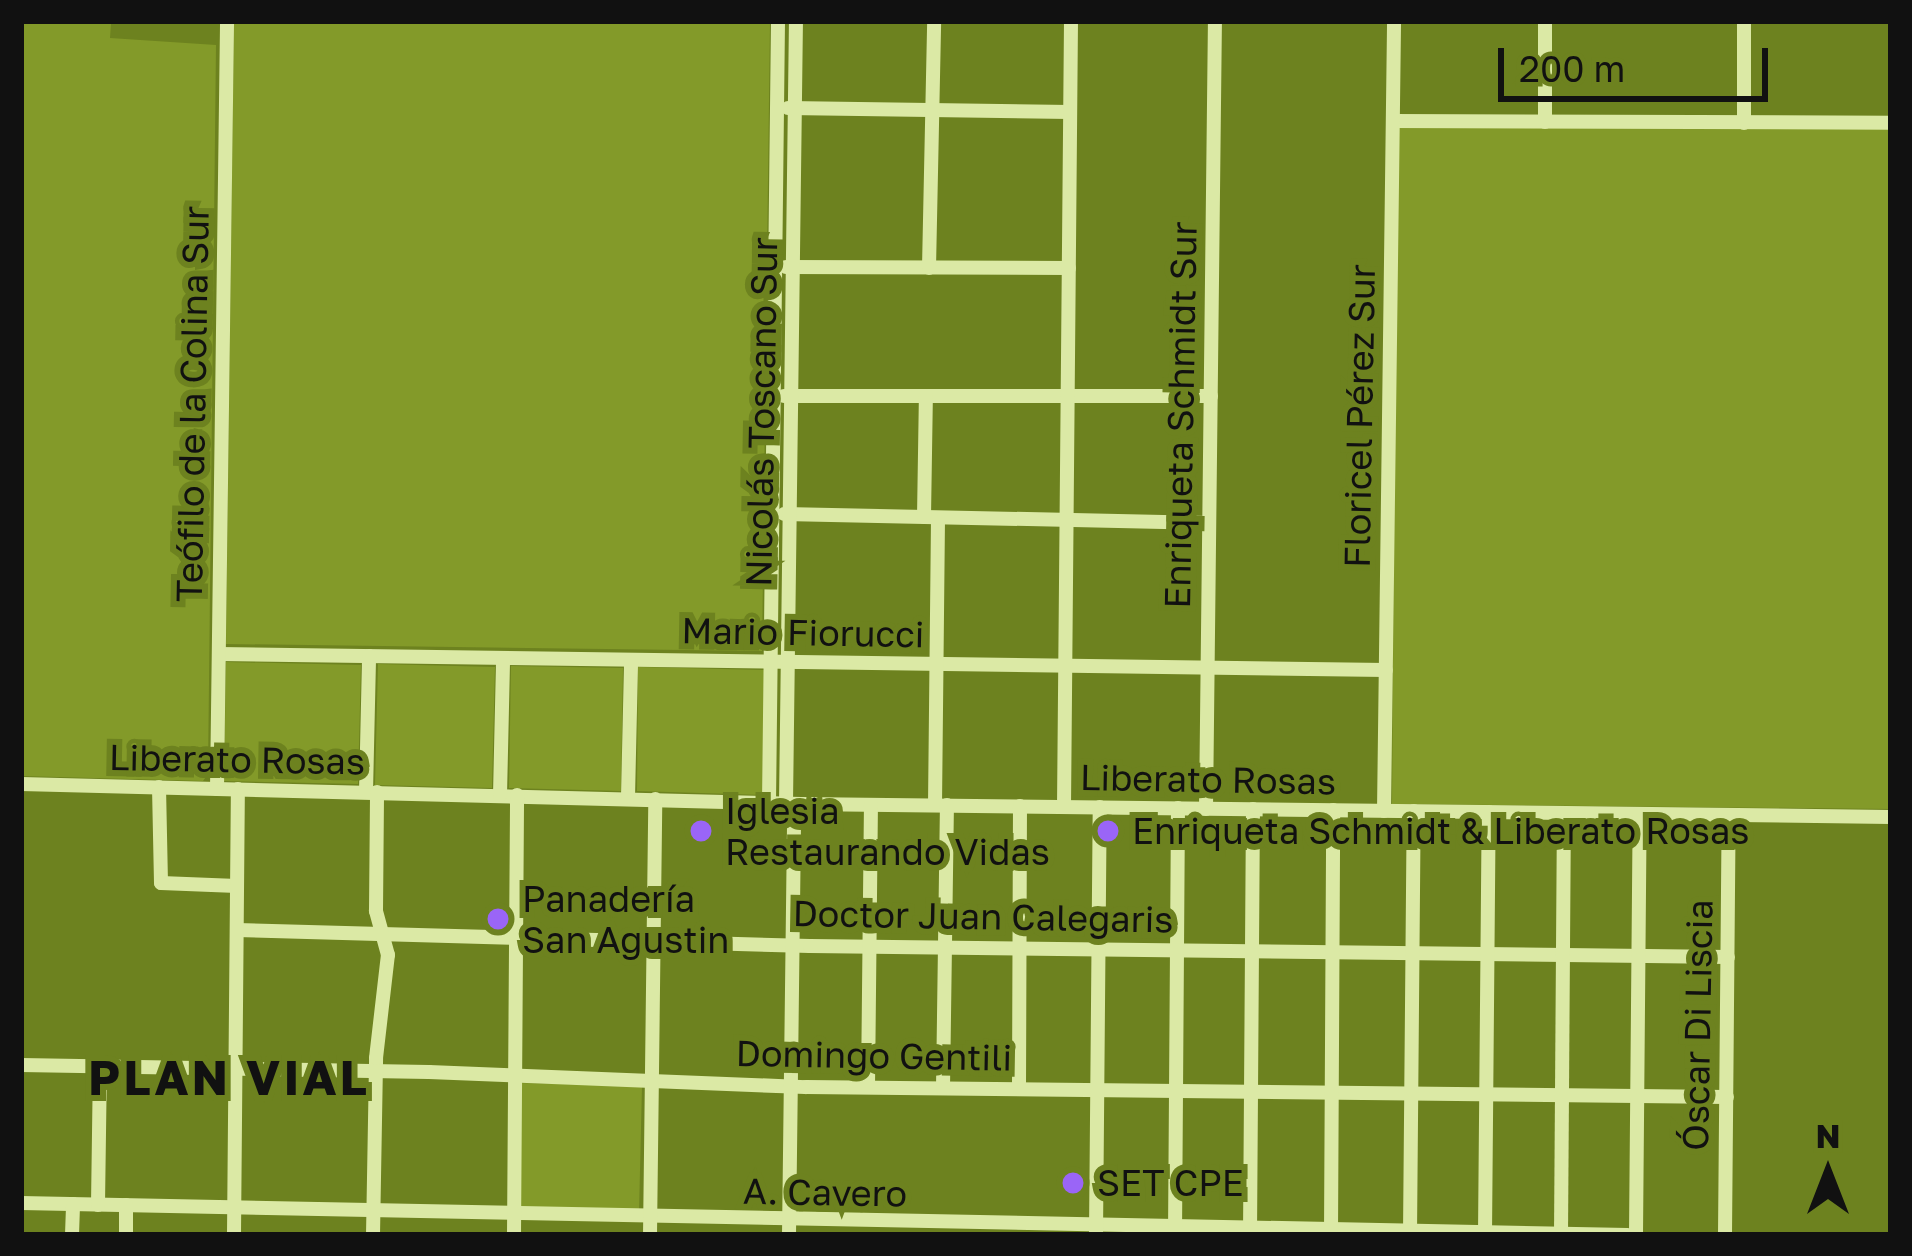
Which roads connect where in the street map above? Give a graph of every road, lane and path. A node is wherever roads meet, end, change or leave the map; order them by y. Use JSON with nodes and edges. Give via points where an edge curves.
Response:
{"nodes":[{"id":1,"x":227,"y":21,"type":"edge"},
{"id":2,"x":778,"y":21,"type":"edge"},
{"id":3,"x":796,"y":21,"type":"edge"},
{"id":4,"x":934,"y":21,"type":"edge"},
{"id":5,"x":1071,"y":21,"type":"edge"},
{"id":6,"x":1215,"y":21,"type":"edge"},
{"id":7,"x":1394,"y":21,"type":"edge"},
{"id":8,"x":1545,"y":21,"type":"edge"},
{"id":9,"x":1744,"y":21,"type":"edge"},
{"id":10,"x":777,"y":108,"type":"junction"},
{"id":11,"x":794,"y":109,"type":"junction"},
{"id":12,"x":932,"y":110,"type":"junction"},
{"id":13,"x":1070,"y":112,"type":"junction"},
{"id":14,"x":1393,"y":121,"type":"junction"},
{"id":15,"x":1545,"y":122,"type":"junction"},
{"id":16,"x":1744,"y":123,"type":"junction"},
{"id":17,"x":1891,"y":123,"type":"edge"},
{"id":18,"x":776,"y":267,"type":"junction"},
{"id":19,"x":793,"y":267,"type":"junction"},
{"id":20,"x":929,"y":268,"type":"junction"},
{"id":21,"x":1069,"y":268,"type":"junction"},
{"id":22,"x":774,"y":396,"type":"junction"},
{"id":23,"x":791,"y":396,"type":"junction"},
{"id":24,"x":926,"y":396,"type":"junction"},
{"id":25,"x":1068,"y":396,"type":"junction"},
{"id":26,"x":1210,"y":396,"type":"junction"},
{"id":27,"x":772,"y":514,"type":"junction"},
{"id":28,"x":790,"y":514,"type":"junction"},
{"id":29,"x":931,"y":517,"type":"junction"},
{"id":30,"x":1067,"y":520,"type":"junction"},
{"id":31,"x":1209,"y":524,"type":"junction"},
{"id":32,"x":219,"y":654,"type":"junction"},
{"id":33,"x":369,"y":656,"type":"junction"},
{"id":34,"x":503,"y":658,"type":"junction"},
{"id":35,"x":631,"y":660,"type":"junction"},
{"id":36,"x":771,"y":662,"type":"junction"},
{"id":37,"x":788,"y":662,"type":"junction"},
{"id":38,"x":936,"y":664,"type":"junction"},
{"id":39,"x":1065,"y":666,"type":"junction"},
{"id":40,"x":1208,"y":668,"type":"junction"},
{"id":41,"x":1386,"y":670,"type":"junction"},
{"id":42,"x":21,"y":784,"type":"edge"},
{"id":43,"x":159,"y":787,"type":"junction"},
{"id":44,"x":217,"y":788,"type":"junction"},
{"id":45,"x":238,"y":789,"type":"junction"},
{"id":46,"x":372,"y":792,"type":"junction"},
{"id":47,"x":500,"y":795,"type":"junction"},
{"id":48,"x":518,"y":795,"type":"junction"},
{"id":49,"x":628,"y":797,"type":"junction"},
{"id":50,"x":656,"y":799,"type":"junction"},
{"id":51,"x":783,"y":803,"type":"junction"},
{"id":52,"x":871,"y":805,"type":"junction"},
{"id":53,"x":941,"y":805,"type":"junction"},
{"id":54,"x":1020,"y":806,"type":"junction"},
{"id":55,"x":1064,"y":807,"type":"junction"},
{"id":56,"x":1100,"y":807,"type":"junction"},
{"id":57,"x":1178,"y":808,"type":"junction"},
{"id":58,"x":1206,"y":809,"type":"junction"},
{"id":59,"x":1253,"y":809,"type":"junction"},
{"id":60,"x":1333,"y":810,"type":"junction"},
{"id":61,"x":1384,"y":811,"type":"junction"},
{"id":62,"x":1414,"y":812,"type":"junction"},
{"id":63,"x":1489,"y":812,"type":"junction"},
{"id":64,"x":1564,"y":813,"type":"junction"},
{"id":65,"x":1640,"y":814,"type":"junction"},
{"id":66,"x":1729,"y":815,"type":"junction"},
{"id":67,"x":1891,"y":817,"type":"edge"},
{"id":68,"x":237,"y":886,"type":"junction"},
{"id":69,"x":237,"y":930,"type":"junction"},
{"id":70,"x":382,"y":933,"type":"junction"},
{"id":71,"x":516,"y":936,"type":"junction"},
{"id":72,"x":654,"y":939,"type":"junction"},
{"id":73,"x":793,"y":944,"type":"junction"},
{"id":74,"x":870,"y":947,"type":"junction"},
{"id":75,"x":945,"y":948,"type":"junction"},
{"id":76,"x":1019,"y":949,"type":"junction"},
{"id":77,"x":1099,"y":950,"type":"junction"},
{"id":78,"x":1177,"y":951,"type":"junction"},
{"id":79,"x":1252,"y":952,"type":"junction"},
{"id":80,"x":1332,"y":952,"type":"junction"},
{"id":81,"x":1413,"y":953,"type":"junction"},
{"id":82,"x":1488,"y":954,"type":"junction"},
{"id":83,"x":1563,"y":955,"type":"junction"},
{"id":84,"x":1638,"y":956,"type":"junction"},
{"id":85,"x":1728,"y":957,"type":"junction"},
{"id":86,"x":21,"y":1064,"type":"edge"},
{"id":87,"x":100,"y":1066,"type":"junction"},
{"id":88,"x":236,"y":1070,"type":"junction"},
{"id":89,"x":375,"y":1071,"type":"junction"},
{"id":90,"x":515,"y":1075,"type":"junction"},
{"id":91,"x":652,"y":1080,"type":"junction"},
{"id":92,"x":791,"y":1084,"type":"junction"},
{"id":93,"x":868,"y":1088,"type":"junction"},
{"id":94,"x":943,"y":1088,"type":"junction"},
{"id":95,"x":1019,"y":1089,"type":"junction"},
{"id":96,"x":1097,"y":1090,"type":"junction"},
{"id":97,"x":1176,"y":1091,"type":"junction"},
{"id":98,"x":1251,"y":1092,"type":"junction"},
{"id":99,"x":1331,"y":1093,"type":"junction"},
{"id":100,"x":1412,"y":1094,"type":"junction"},
{"id":101,"x":1487,"y":1094,"type":"junction"},
{"id":102,"x":1562,"y":1095,"type":"junction"},
{"id":103,"x":1637,"y":1096,"type":"junction"},
{"id":104,"x":1726,"y":1097,"type":"junction"},
{"id":105,"x":21,"y":1203,"type":"edge"},
{"id":106,"x":73,"y":1204,"type":"junction"},
{"id":107,"x":98,"y":1204,"type":"junction"},
{"id":108,"x":127,"y":1205,"type":"junction"},
{"id":109,"x":234,"y":1208,"type":"junction"},
{"id":110,"x":373,"y":1211,"type":"junction"},
{"id":111,"x":514,"y":1214,"type":"junction"},
{"id":112,"x":650,"y":1218,"type":"junction"},
{"id":113,"x":789,"y":1228,"type":"edge"},
{"id":114,"x":866,"y":1229,"type":"edge"},
{"id":115,"x":942,"y":1230,"type":"edge"},
{"id":116,"x":1018,"y":1230,"type":"edge"},
{"id":117,"x":1096,"y":1231,"type":"edge"},
{"id":118,"x":1175,"y":1232,"type":"edge"},
{"id":119,"x":1250,"y":1232,"type":"edge"},
{"id":120,"x":1330,"y":1233,"type":"edge"},
{"id":121,"x":1410,"y":1233,"type":"edge"},
{"id":122,"x":1486,"y":1234,"type":"edge"},
{"id":123,"x":1561,"y":1234,"type":"edge"},
{"id":124,"x":73,"y":1235,"type":"edge"},
{"id":125,"x":126,"y":1235,"type":"edge"},
{"id":126,"x":234,"y":1235,"type":"edge"},
{"id":127,"x":373,"y":1235,"type":"edge"},
{"id":128,"x":514,"y":1235,"type":"edge"},
{"id":129,"x":650,"y":1235,"type":"edge"},
{"id":130,"x":1632,"y":1235,"type":"edge"},
{"id":131,"x":1725,"y":1235,"type":"edge"}],
"edges":[{"from":1,"to":32,"type":"street","name":"Teófilo de la Colina Sur"},
{"from":2,"to":10,"type":"street","name":"Nicolás Toscano Sur"},
{"from":3,"to":11,"type":"street","name":"Nicolás Toscano Sur"},
{"from":4,"to":12,"type":"street"},
{"from":5,"to":13,"type":"street"},
{"from":6,"to":26,"type":"street","name":"Enriqueta Schmidt Sur"},
{"from":7,"to":14,"type":"street","name":"Floricel Pérez Sur"},
{"from":8,"to":15,"type":"street"},
{"from":9,"to":16,"type":"street"},
{"from":10,"to":11,"type":"street"},
{"from":10,"to":18,"type":"street","name":"Nicolás Toscano Sur"},
{"from":11,"to":12,"type":"street"},
{"from":11,"to":19,"type":"street","name":"Nicolás Toscano Sur"},
{"from":12,"to":13,"type":"street"},
{"from":12,"to":20,"type":"street"},
{"from":13,"to":21,"type":"street"},
{"from":14,"to":15,"type":"street"},
{"from":14,"to":41,"type":"street","name":"Floricel Pérez Sur"},
{"from":15,"to":16,"type":"street"},
{"from":16,"to":17,"type":"street"},
{"from":18,"to":19,"type":"street"},
{"from":18,"to":22,"type":"street","name":"Nicolás Toscano Sur"},
{"from":19,"to":20,"type":"street"},
{"from":19,"to":23,"type":"street","name":"Nicolás Toscano Sur"},
{"from":20,"to":21,"type":"street"},
{"from":21,"to":25,"type":"street"},
{"from":22,"to":23,"type":"street"},
{"from":22,"to":27,"type":"street","name":"Nicolás Toscano Sur"},
{"from":23,"to":24,"type":"street"},
{"from":23,"to":28,"type":"street","name":"Nicolás Toscano Sur"},
{"from":24,"to":25,"type":"street"},
{"from":24,"to":29,"type":"street"},
{"from":25,"to":26,"type":"street"},
{"from":25,"to":30,"type":"street"},
{"from":26,"to":31,"type":"street","name":"Enriqueta Schmidt Sur"},
{"from":27,"to":28,"type":"street"},
{"from":27,"to":36,"type":"street","name":"Nicolás Toscano Sur"},
{"from":28,"to":29,"type":"street"},
{"from":28,"to":37,"type":"street","name":"Nicolás Toscano Sur"},
{"from":29,"to":30,"type":"street"},
{"from":29,"to":38,"type":"street"},
{"from":30,"to":31,"type":"street"},
{"from":30,"to":39,"type":"street"},
{"from":31,"to":40,"type":"street","name":"Enriqueta Schmidt Sur"},
{"from":32,"to":33,"type":"street","name":"Mario Fiorucci"},
{"from":32,"to":44,"type":"street","name":"Teófilo de la Colina Sur"},
{"from":33,"to":34,"type":"street","name":"Mario Fiorucci"},
{"from":33,"to":46,"type":"street"},
{"from":34,"to":35,"type":"street","name":"Mario Fiorucci"},
{"from":34,"to":47,"type":"street"},
{"from":35,"to":36,"type":"street","name":"Mario Fiorucci"},
{"from":35,"to":49,"type":"street"},
{"from":36,"to":37,"type":"street","name":"Mario Fiorucci"},
{"from":36,"to":51,"type":"street","name":"Nicolás Toscano Sur"},
{"from":37,"to":38,"type":"street","name":"Mario Fiorucci"},
{"from":37,"to":51,"type":"street","name":"Nicolás Toscano Sur"},
{"from":38,"to":39,"type":"street","name":"Mario Fiorucci"},
{"from":38,"to":53,"type":"street"},
{"from":39,"to":40,"type":"street","name":"Mario Fiorucci"},
{"from":39,"to":55,"type":"street"},
{"from":40,"to":41,"type":"street","name":"Mario Fiorucci"},
{"from":40,"to":58,"type":"street","name":"Enriqueta Schmidt Sur"},
{"from":41,"to":61,"type":"street","name":"Floricel Pérez Sur"},
{"from":42,"to":43,"type":"street","name":"Liberato Rosas"},
{"from":43,"to":44,"type":"street","name":"Liberato Rosas"},
{"from":43,"to":68,"type":"street","via":[[160,883]]},
{"from":44,"to":45,"type":"street","name":"Liberato Rosas"},
{"from":45,"to":46,"type":"street","name":"Liberato Rosas"},
{"from":45,"to":68,"type":"street"},
{"from":46,"to":47,"type":"street","name":"Liberato Rosas"},
{"from":46,"to":70,"type":"street"},
{"from":47,"to":48,"type":"street","name":"Liberato Rosas"},
{"from":48,"to":49,"type":"street","name":"Liberato Rosas"},
{"from":48,"to":71,"type":"street"},
{"from":49,"to":50,"type":"street","name":"Liberato Rosas"},
{"from":50,"to":51,"type":"street","name":"Liberato Rosas"},
{"from":50,"to":72,"type":"street"},
{"from":51,"to":52,"type":"street","name":"Liberato Rosas"},
{"from":51,"to":73,"type":"street","name":"Nicolás Toscano Sur"},
{"from":52,"to":53,"type":"street","name":"Liberato Rosas"},
{"from":52,"to":74,"type":"street"},
{"from":53,"to":54,"type":"street","name":"Liberato Rosas"},
{"from":53,"to":75,"type":"street"},
{"from":54,"to":55,"type":"street","name":"Liberato Rosas"},
{"from":54,"to":76,"type":"street"},
{"from":55,"to":56,"type":"street","name":"Liberato Rosas"},
{"from":56,"to":57,"type":"street","name":"Liberato Rosas"},
{"from":56,"to":77,"type":"street"},
{"from":57,"to":58,"type":"street","name":"Liberato Rosas"},
{"from":57,"to":78,"type":"street"},
{"from":58,"to":59,"type":"street","name":"Liberato Rosas"},
{"from":59,"to":60,"type":"street","name":"Liberato Rosas"},
{"from":59,"to":79,"type":"street"},
{"from":60,"to":61,"type":"street","name":"Liberato Rosas"},
{"from":60,"to":80,"type":"street"},
{"from":61,"to":62,"type":"street","name":"Liberato Rosas"},
{"from":62,"to":63,"type":"street","name":"Liberato Rosas"},
{"from":62,"to":81,"type":"street"},
{"from":63,"to":64,"type":"street","name":"Liberato Rosas"},
{"from":63,"to":82,"type":"street"},
{"from":64,"to":65,"type":"street","name":"Liberato Rosas"},
{"from":64,"to":83,"type":"street"},
{"from":65,"to":66,"type":"street","name":"Liberato Rosas"},
{"from":65,"to":84,"type":"street"},
{"from":66,"to":67,"type":"street","name":"Liberato Rosas"},
{"from":66,"to":85,"type":"street","name":"Óscar Di Liscia"},
{"from":68,"to":69,"type":"street"},
{"from":69,"to":70,"type":"street","name":"Doctor Juan Calegaris"},
{"from":69,"to":88,"type":"street"},
{"from":70,"to":71,"type":"street","name":"Doctor Juan Calegaris"},
{"from":70,"to":89,"type":"street","via":[[388,956]]},
{"from":71,"to":72,"type":"street","name":"Doctor Juan Calegaris"},
{"from":71,"to":90,"type":"street"},
{"from":72,"to":73,"type":"street","name":"Doctor Juan Calegaris"},
{"from":72,"to":91,"type":"street"},
{"from":73,"to":74,"type":"street","name":"Doctor Juan Calegaris"},
{"from":73,"to":92,"type":"street","name":"Nicolás Toscano Sur"},
{"from":74,"to":75,"type":"street","name":"Doctor Juan Calegaris"},
{"from":74,"to":93,"type":"street"},
{"from":75,"to":76,"type":"street","name":"Doctor Juan Calegaris"},
{"from":75,"to":94,"type":"street"},
{"from":76,"to":77,"type":"street","name":"Doctor Juan Calegaris"},
{"from":76,"to":95,"type":"street"},
{"from":77,"to":78,"type":"street","name":"Doctor Juan Calegaris"},
{"from":77,"to":96,"type":"street"},
{"from":78,"to":79,"type":"street","name":"Doctor Juan Calegaris"},
{"from":78,"to":97,"type":"street"},
{"from":79,"to":80,"type":"street","name":"Doctor Juan Calegaris"},
{"from":79,"to":98,"type":"street"},
{"from":80,"to":81,"type":"street","name":"Doctor Juan Calegaris"},
{"from":80,"to":99,"type":"street"},
{"from":81,"to":82,"type":"street","name":"Doctor Juan Calegaris"},
{"from":81,"to":100,"type":"street"},
{"from":82,"to":83,"type":"street","name":"Doctor Juan Calegaris"},
{"from":82,"to":101,"type":"street"},
{"from":83,"to":84,"type":"street","name":"Doctor Juan Calegaris"},
{"from":83,"to":102,"type":"street"},
{"from":84,"to":85,"type":"street","name":"Doctor Juan Calegaris"},
{"from":84,"to":103,"type":"street"},
{"from":85,"to":104,"type":"street","name":"Óscar Di Liscia"},
{"from":86,"to":87,"type":"street","name":"Domingo Gentili"},
{"from":87,"to":88,"type":"street","name":"Domingo Gentili"},
{"from":87,"to":107,"type":"street"},
{"from":88,"to":89,"type":"street","name":"Domingo Gentili"},
{"from":88,"to":109,"type":"street"},
{"from":89,"to":90,"type":"street","name":"Domingo Gentili"},
{"from":89,"to":110,"type":"street"},
{"from":90,"to":91,"type":"street","name":"Domingo Gentili"},
{"from":90,"to":111,"type":"street"},
{"from":91,"to":92,"type":"street","name":"Domingo Gentili"},
{"from":91,"to":112,"type":"street"},
{"from":92,"to":93,"type":"street","name":"Domingo Gentili"},
{"from":92,"to":113,"type":"street","name":"Nicolás Toscano Sur"},
{"from":93,"to":94,"type":"street","name":"Domingo Gentili"},
{"from":94,"to":95,"type":"street","name":"Domingo Gentili"},
{"from":95,"to":96,"type":"street","name":"Domingo Gentili"},
{"from":96,"to":97,"type":"street","name":"Domingo Gentili"},
{"from":96,"to":117,"type":"street"},
{"from":97,"to":98,"type":"street","name":"Domingo Gentili"},
{"from":97,"to":118,"type":"street"},
{"from":98,"to":99,"type":"street","name":"Domingo Gentili"},
{"from":98,"to":119,"type":"street"},
{"from":99,"to":100,"type":"street","name":"Domingo Gentili"},
{"from":99,"to":120,"type":"street"},
{"from":100,"to":101,"type":"street","name":"Domingo Gentili"},
{"from":100,"to":121,"type":"street"},
{"from":101,"to":102,"type":"street","name":"Domingo Gentili"},
{"from":101,"to":122,"type":"street"},
{"from":102,"to":103,"type":"street","name":"Domingo Gentili"},
{"from":102,"to":123,"type":"street"},
{"from":103,"to":104,"type":"street","name":"Domingo Gentili"},
{"from":103,"to":130,"type":"street"},
{"from":104,"to":131,"type":"street","name":"Óscar Di Liscia"},
{"from":105,"to":106,"type":"street","name":"A. Cavero"},
{"from":106,"to":107,"type":"street","name":"A. Cavero"},
{"from":106,"to":124,"type":"street"},
{"from":107,"to":108,"type":"street","name":"A. Cavero"},
{"from":108,"to":109,"type":"street","name":"A. Cavero"},
{"from":108,"to":125,"type":"street"},
{"from":109,"to":110,"type":"street","name":"A. Cavero"},
{"from":109,"to":126,"type":"street"},
{"from":110,"to":111,"type":"street","name":"A. Cavero"},
{"from":110,"to":127,"type":"street"},
{"from":111,"to":112,"type":"street","name":"A. Cavero"},
{"from":111,"to":128,"type":"street"},
{"from":112,"to":113,"type":"street","name":"A. Cavero"},
{"from":112,"to":129,"type":"street"},
{"from":113,"to":114,"type":"street","name":"A. Cavero"},
{"from":114,"to":115,"type":"street","name":"A. Cavero"},
{"from":115,"to":116,"type":"street","name":"A. Cavero"},
{"from":116,"to":117,"type":"street","name":"A. Cavero"},
{"from":117,"to":118,"type":"street","name":"A. Cavero"},
{"from":118,"to":119,"type":"street","name":"A. Cavero"},
{"from":119,"to":120,"type":"street","name":"A. Cavero"},
{"from":120,"to":121,"type":"street","name":"A. Cavero"},
{"from":121,"to":122,"type":"street","name":"A. Cavero"},
{"from":122,"to":123,"type":"street","name":"A. Cavero"},
{"from":123,"to":130,"type":"street","name":"A. Cavero"}]}
